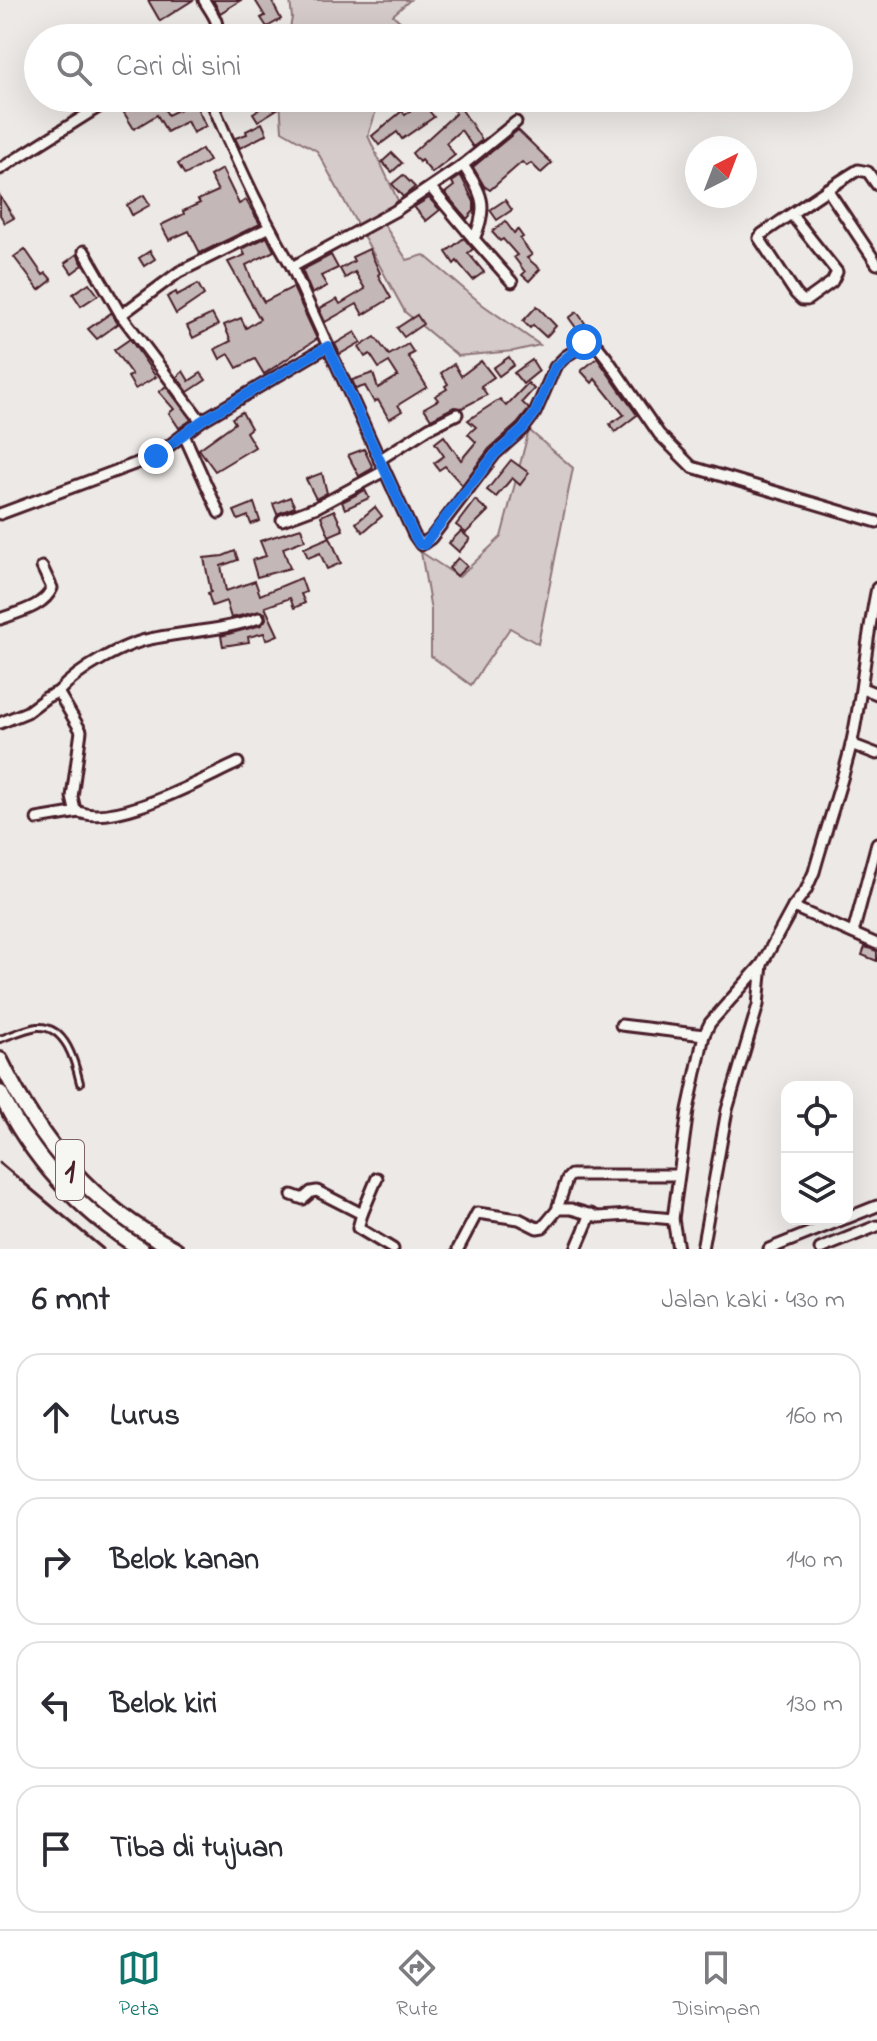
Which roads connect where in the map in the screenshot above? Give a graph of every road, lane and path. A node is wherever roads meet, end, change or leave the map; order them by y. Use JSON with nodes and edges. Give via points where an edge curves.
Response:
{"nodes":[{"id":1,"x":204,"y":0,"type":"edge"},
{"id":2,"x":217,"y":24,"type":"edge"},
{"id":3,"x":91,"y":112,"type":"edge"},
{"id":4,"x":216,"y":112,"type":"edge"},
{"id":5,"x":516,"y":122,"type":"dead end"},
{"id":6,"x":463,"y":165,"type":"junction"},
{"id":7,"x":0,"y":169,"type":"edge"},
{"id":8,"x":876,"y":183,"type":"edge"},
{"id":9,"x":431,"y":188,"type":"junction"},
{"id":10,"x":827,"y":189,"type":"junction"},
{"id":11,"x":791,"y":214,"type":"junction"},
{"id":12,"x":268,"y":228,"type":"junction"},
{"id":13,"x":474,"y":239,"type":"junction"},
{"id":14,"x":84,"y":251,"type":"dead end"},
{"id":15,"x":877,"y":264,"type":"edge"},
{"id":16,"x":292,"y":267,"type":"junction"},
{"id":17,"x":512,"y":282,"type":"dead end"},
{"id":18,"x":121,"y":315,"type":"junction"},
{"id":19,"x":328,"y":346,"type":"junction"},
{"id":20,"x":457,"y":414,"type":"dead end"},
{"id":21,"x":201,"y":421,"type":"junction"},
{"id":22,"x":184,"y":435,"type":"junction"},
{"id":23,"x":379,"y":460,"type":"junction"},
{"id":24,"x":384,"y":471,"type":"junction"},
{"id":25,"x":219,"y":513,"type":"dead end"},
{"id":26,"x":0,"y":514,"type":"edge"},
{"id":27,"x":282,"y":520,"type":"dead end"},
{"id":28,"x":877,"y":522,"type":"edge"},
{"id":29,"x":42,"y":567,"type":"dead end"},
{"id":30,"x":877,"y":588,"type":"edge"},
{"id":31,"x":259,"y":618,"type":"dead end"},
{"id":32,"x":0,"y":619,"type":"edge"},
{"id":33,"x":862,"y":688,"type":"junction"},
{"id":34,"x":58,"y":692,"type":"junction"},
{"id":35,"x":877,"y":694,"type":"edge"},
{"id":36,"x":0,"y":723,"type":"edge"},
{"id":37,"x":851,"y":744,"type":"junction"},
{"id":38,"x":877,"y":754,"type":"edge"},
{"id":39,"x":238,"y":763,"type":"dead end"},
{"id":40,"x":79,"y":812,"type":"junction"},
{"id":41,"x":37,"y":819,"type":"dead end"},
{"id":42,"x":877,"y":843,"type":"edge"},
{"id":43,"x":793,"y":907,"type":"junction"},
{"id":44,"x":853,"y":933,"type":"junction"},
{"id":45,"x":877,"y":944,"type":"edge"},
{"id":46,"x":762,"y":964,"type":"junction"},
{"id":47,"x":621,"y":1025,"type":"dead end"},
{"id":48,"x":704,"y":1035,"type":"junction"},
{"id":49,"x":0,"y":1039,"type":"edge"},
{"id":50,"x":0,"y":1060,"type":"edge"},
{"id":51,"x":80,"y":1083,"type":"dead end"},
{"id":52,"x":0,"y":1093,"type":"edge"},
{"id":53,"x":678,"y":1175,"type":"junction"},
{"id":54,"x":377,"y":1178,"type":"dead end"},
{"id":55,"x":292,"y":1195,"type":"dead end"},
{"id":56,"x":877,"y":1206,"type":"edge"},
{"id":57,"x":558,"y":1209,"type":"junction"},
{"id":58,"x":362,"y":1214,"type":"junction"},
{"id":59,"x":591,"y":1214,"type":"junction"},
{"id":60,"x":853,"y":1215,"type":"edge"},
{"id":61,"x":673,"y":1219,"type":"junction"},
{"id":62,"x":829,"y":1225,"type":"edge"},
{"id":63,"x":877,"y":1226,"type":"edge"},
{"id":64,"x":141,"y":1249,"type":"edge"},
{"id":65,"x":175,"y":1249,"type":"edge"},
{"id":66,"x":393,"y":1249,"type":"edge"},
{"id":67,"x":458,"y":1249,"type":"edge"},
{"id":68,"x":576,"y":1249,"type":"edge"},
{"id":69,"x":678,"y":1249,"type":"edge"},
{"id":70,"x":702,"y":1249,"type":"edge"},
{"id":71,"x":769,"y":1249,"type":"edge"},
{"id":72,"x":820,"y":1249,"type":"edge"}],
"edges":[{"from":1,"to":2,"type":"street"},
{"from":3,"to":7,"type":"street"},
{"from":4,"to":12,"type":"street"},
{"from":5,"to":6,"type":"street"},
{"from":6,"to":9,"type":"street"},
{"from":6,"to":13,"type":"street","via":[[482,199],[482,222]]},
{"from":8,"to":10,"type":"street","via":[[864,169]]},
{"from":9,"to":13,"type":"street"},
{"from":9,"to":16,"type":"street"},
{"from":10,"to":11,"type":"street"},
{"from":10,"to":15,"type":"street"},
{"from":11,"to":11,"type":"street","via":[[759,238],[799,298],[807,300],[837,272]]},
{"from":12,"to":16,"type":"street"},
{"from":12,"to":18,"type":"street","via":[[179,272]]},
{"from":13,"to":17,"type":"street"},
{"from":14,"to":18,"type":"street"},
{"from":16,"to":19,"type":"street"},
{"from":18,"to":21,"type":"street"},
{"from":19,"to":21,"type":"street"},
{"from":19,"to":23,"type":"street"},
{"from":20,"to":23,"type":"street"},
{"from":21,"to":22,"type":"street"},
{"from":22,"to":25,"type":"street"},
{"from":22,"to":26,"type":"street","via":[[156,456]]},
{"from":23,"to":24,"type":"street"},
{"from":24,"to":27,"type":"street"},
{"from":24,"to":28,"type":"street","via":[[414,535],[424,545],[495,454],[535,413],[555,367],[590,341],[659,434],[692,467]]},
{"from":29,"to":32,"type":"street","via":[[50,594]]},
{"from":30,"to":33,"type":"street"},
{"from":31,"to":34,"type":"street","via":[[235,627],[142,641],[87,668]]},
{"from":33,"to":35,"type":"street"},
{"from":33,"to":37,"type":"street"},
{"from":34,"to":36,"type":"street"},
{"from":34,"to":40,"type":"street","via":[[81,731],[72,797]]},
{"from":37,"to":38,"type":"street"},
{"from":37,"to":43,"type":"street","via":[[814,872]]},
{"from":39,"to":40,"type":"street","via":[[144,805],[106,816]]},
{"from":40,"to":41,"type":"street"},
{"from":42,"to":44,"type":"street"},
{"from":43,"to":44,"type":"street"},
{"from":43,"to":46,"type":"street"},
{"from":44,"to":45,"type":"street"},
{"from":46,"to":48,"type":"street"},
{"from":46,"to":70,"type":"street","via":[[758,1005],[727,1110]]},
{"from":47,"to":48,"type":"street"},
{"from":48,"to":53,"type":"street"},
{"from":49,"to":51,"type":"lane","via":[[32,1028],[51,1030],[66,1044]]},
{"from":50,"to":65,"type":"highway","number":"1","via":[[30,1117],[73,1174],[116,1213]]},
{"from":52,"to":64,"type":"highway","number":"1","via":[[15,1124],[71,1196]]},
{"from":53,"to":57,"type":"street","via":[[571,1175]]},
{"from":53,"to":61,"type":"street"},
{"from":54,"to":58,"type":"street"},
{"from":55,"to":58,"type":"street","via":[[303,1199],[317,1191]]},
{"from":56,"to":60,"type":"street"},
{"from":57,"to":59,"type":"street"},
{"from":57,"to":67,"type":"street","via":[[537,1228],[519,1219],[477,1213]]},
{"from":58,"to":66,"type":"street","via":[[358,1228]]},
{"from":59,"to":61,"type":"street"},
{"from":59,"to":68,"type":"street"},
{"from":61,"to":69,"type":"street"},
{"from":62,"to":71,"type":"street"},
{"from":63,"to":72,"type":"street"}]}
